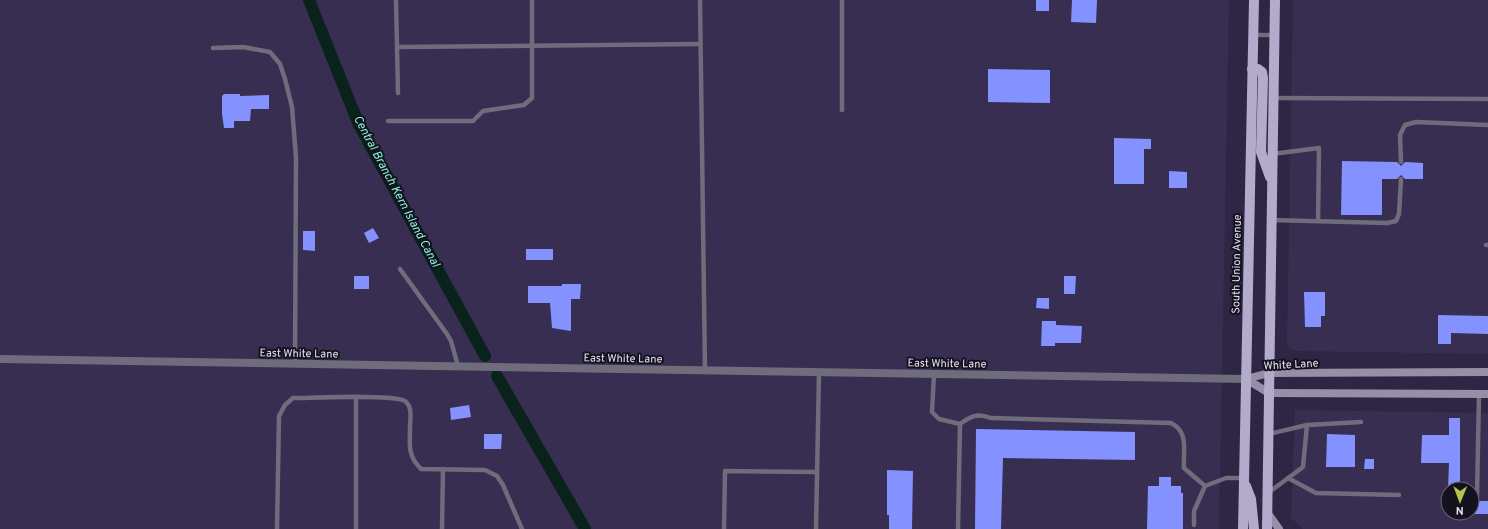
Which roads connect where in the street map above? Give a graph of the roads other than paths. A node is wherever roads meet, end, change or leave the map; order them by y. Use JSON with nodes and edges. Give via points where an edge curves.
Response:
{"nodes":[{"id":1,"x":396,"y":0,"type":"edge"},
{"id":2,"x":532,"y":0,"type":"edge"},
{"id":3,"x":700,"y":0,"type":"edge"},
{"id":4,"x":842,"y":0,"type":"edge"},
{"id":5,"x":1254,"y":0,"type":"edge"},
{"id":6,"x":1275,"y":0,"type":"edge"},
{"id":7,"x":1253,"y":35,"type":"junction"},
{"id":8,"x":1274,"y":35,"type":"junction"},
{"id":9,"x":532,"y":44,"type":"junction"},
{"id":10,"x":700,"y":44,"type":"junction"},
{"id":11,"x":397,"y":47,"type":"junction"},
{"id":12,"x":213,"y":48,"type":"dead end"},
{"id":13,"x":1252,"y":69,"type":"junction"},
{"id":14,"x":398,"y":93,"type":"dead end"},
{"id":15,"x":1273,"y":98,"type":"junction"},
{"id":16,"x":1488,"y":99,"type":"edge"},
{"id":17,"x":842,"y":110,"type":"dead end"},
{"id":18,"x":388,"y":121,"type":"dead end"},
{"id":19,"x":1488,"y":124,"type":"edge"},
{"id":20,"x":1272,"y":154,"type":"junction"},
{"id":21,"x":1401,"y":162,"type":"dead end"},
{"id":22,"x":1401,"y":179,"type":"dead end"},
{"id":23,"x":1272,"y":181,"type":"junction"},
{"id":24,"x":1271,"y":220,"type":"junction"},
{"id":25,"x":1318,"y":221,"type":"junction"},
{"id":26,"x":400,"y":269,"type":"dead end"},
{"id":27,"x":0,"y":359,"type":"edge"},
{"id":28,"x":295,"y":364,"type":"junction"},
{"id":29,"x":458,"y":366,"type":"junction"},
{"id":30,"x":705,"y":370,"type":"junction"},
{"id":31,"x":819,"y":372,"type":"junction"},
{"id":32,"x":1488,"y":372,"type":"edge"},
{"id":33,"x":934,"y":374,"type":"junction"},
{"id":34,"x":1269,"y":374,"type":"junction"},
{"id":35,"x":1246,"y":380,"type":"junction"},
{"id":36,"x":1270,"y":393,"type":"junction"},
{"id":37,"x":1479,"y":394,"type":"junction"},
{"id":38,"x":1488,"y":394,"type":"edge"},
{"id":39,"x":356,"y":398,"type":"junction"},
{"id":40,"x":1361,"y":422,"type":"dead end"},
{"id":41,"x":960,"y":424,"type":"junction"},
{"id":42,"x":1307,"y":424,"type":"junction"},
{"id":43,"x":1269,"y":434,"type":"junction"},
{"id":44,"x":443,"y":469,"type":"junction"},
{"id":45,"x":817,"y":472,"type":"junction"},
{"id":46,"x":1244,"y":478,"type":"junction"},
{"id":47,"x":1288,"y":478,"type":"junction"},
{"id":48,"x":1477,"y":481,"type":"edge"},
{"id":49,"x":1205,"y":486,"type":"junction"},
{"id":50,"x":1268,"y":493,"type":"junction"},
{"id":51,"x":1398,"y":495,"type":"dead end"},
{"id":52,"x":1267,"y":512,"type":"junction"},
{"id":53,"x":1194,"y":525,"type":"dead end"},
{"id":54,"x":277,"y":529,"type":"edge"},
{"id":55,"x":356,"y":529,"type":"edge"},
{"id":56,"x":442,"y":529,"type":"edge"},
{"id":57,"x":522,"y":529,"type":"edge"},
{"id":58,"x":724,"y":529,"type":"edge"},
{"id":59,"x":816,"y":529,"type":"edge"},
{"id":60,"x":958,"y":529,"type":"edge"},
{"id":61,"x":1243,"y":529,"type":"edge"},
{"id":62,"x":1254,"y":529,"type":"edge"},
{"id":63,"x":1267,"y":529,"type":"edge"},
{"id":64,"x":1279,"y":529,"type":"edge"}],
"edges":[{"from":1,"to":11,"type":"lane"},
{"from":2,"to":9,"type":"lane"},
{"from":3,"to":10,"type":"lane"},
{"from":4,"to":17,"type":"lane"},
{"from":5,"to":7,"type":"main road","name":"South Union Avenue"},
{"from":6,"to":8,"type":"main road"},
{"from":7,"to":8,"type":"lane"},
{"from":7,"to":13,"type":"main road","name":"South Union Avenue"},
{"from":8,"to":15,"type":"main road"},
{"from":9,"to":10,"type":"lane"},
{"from":9,"to":11,"type":"lane"},
{"from":9,"to":18,"type":"lane","via":[[532,98],[524,105],[483,111],[473,121]]},
{"from":10,"to":30,"type":"lane"},
{"from":11,"to":14,"type":"lane"},
{"from":12,"to":28,"type":"lane","via":[[243,47],[270,52],[280,64],[286,79],[292,107],[296,157]]},
{"from":13,"to":23,"type":"main road","via":[[1262,72],[1261,152]]},
{"from":13,"to":35,"type":"main road","name":"South Union Avenue"},
{"from":15,"to":16,"type":"lane"},
{"from":15,"to":20,"type":"main road"},
{"from":19,"to":21,"type":"lane","via":[[1416,122],[1405,125],[1400,135]]},
{"from":20,"to":23,"type":"main road"},
{"from":20,"to":25,"type":"lane","via":[[1319,148]]},
{"from":22,"to":25,"type":"lane","via":[[1400,214],[1396,221]]},
{"from":23,"to":24,"type":"main road"},
{"from":24,"to":25,"type":"lane"},
{"from":24,"to":34,"type":"main road"},
{"from":26,"to":29,"type":"lane","via":[[447,334]]},
{"from":27,"to":28,"type":"street","name":"East White Lane"},
{"from":28,"to":29,"type":"street","name":"East White Lane"},
{"from":29,"to":30,"type":"street","name":"East White Lane"},
{"from":30,"to":31,"type":"street","name":"East White Lane"},
{"from":31,"to":33,"type":"street","name":"East White Lane"},
{"from":31,"to":45,"type":"lane"},
{"from":32,"to":34,"type":"main road","name":"White Lane"},
{"from":33,"to":35,"type":"street","name":"East White Lane"},
{"from":33,"to":41,"type":"lane","via":[[932,412],[939,419]]},
{"from":34,"to":35,"type":"main road","name":"White Lane"},
{"from":34,"to":36,"type":"main road"},
{"from":35,"to":36,"type":"main road","name":"White Lane"},
{"from":35,"to":46,"type":"main road","name":"South Union Avenue"},
{"from":36,"to":37,"type":"main road","name":"White Lane"},
{"from":36,"to":43,"type":"main road"},
{"from":37,"to":38,"type":"main road","name":"White Lane"},
{"from":37,"to":48,"type":"lane"},
{"from":39,"to":44,"type":"lane","via":[[397,398],[405,401],[410,409],[410,452],[413,461],[421,469]]},
{"from":39,"to":54,"type":"lane","via":[[293,398],[285,405],[279,416]]},
{"from":39,"to":55,"type":"lane"},
{"from":40,"to":42,"type":"lane"},
{"from":41,"to":49,"type":"lane","via":[[978,415],[991,418],[1171,422],[1179,427],[1183,434],[1184,468]]},
{"from":41,"to":60,"type":"lane"},
{"from":42,"to":43,"type":"lane"},
{"from":42,"to":47,"type":"lane","via":[[1304,467]]},
{"from":43,"to":50,"type":"main road"},
{"from":44,"to":56,"type":"lane"},
{"from":44,"to":57,"type":"lane","via":[[485,470],[497,476]]},
{"from":45,"to":58,"type":"lane","via":[[725,471]]},
{"from":45,"to":59,"type":"lane"},
{"from":46,"to":49,"type":"lane","via":[[1226,478]]},
{"from":46,"to":61,"type":"main road","name":"South Union Avenue"},
{"from":46,"to":62,"type":"main road","via":[[1251,500]]},
{"from":47,"to":50,"type":"lane"},
{"from":47,"to":51,"type":"lane","via":[[1316,493]]},
{"from":49,"to":53,"type":"lane","via":[[1194,511]]},
{"from":50,"to":52,"type":"main road"},
{"from":52,"to":63,"type":"main road"},
{"from":52,"to":64,"type":"main road"}]}
